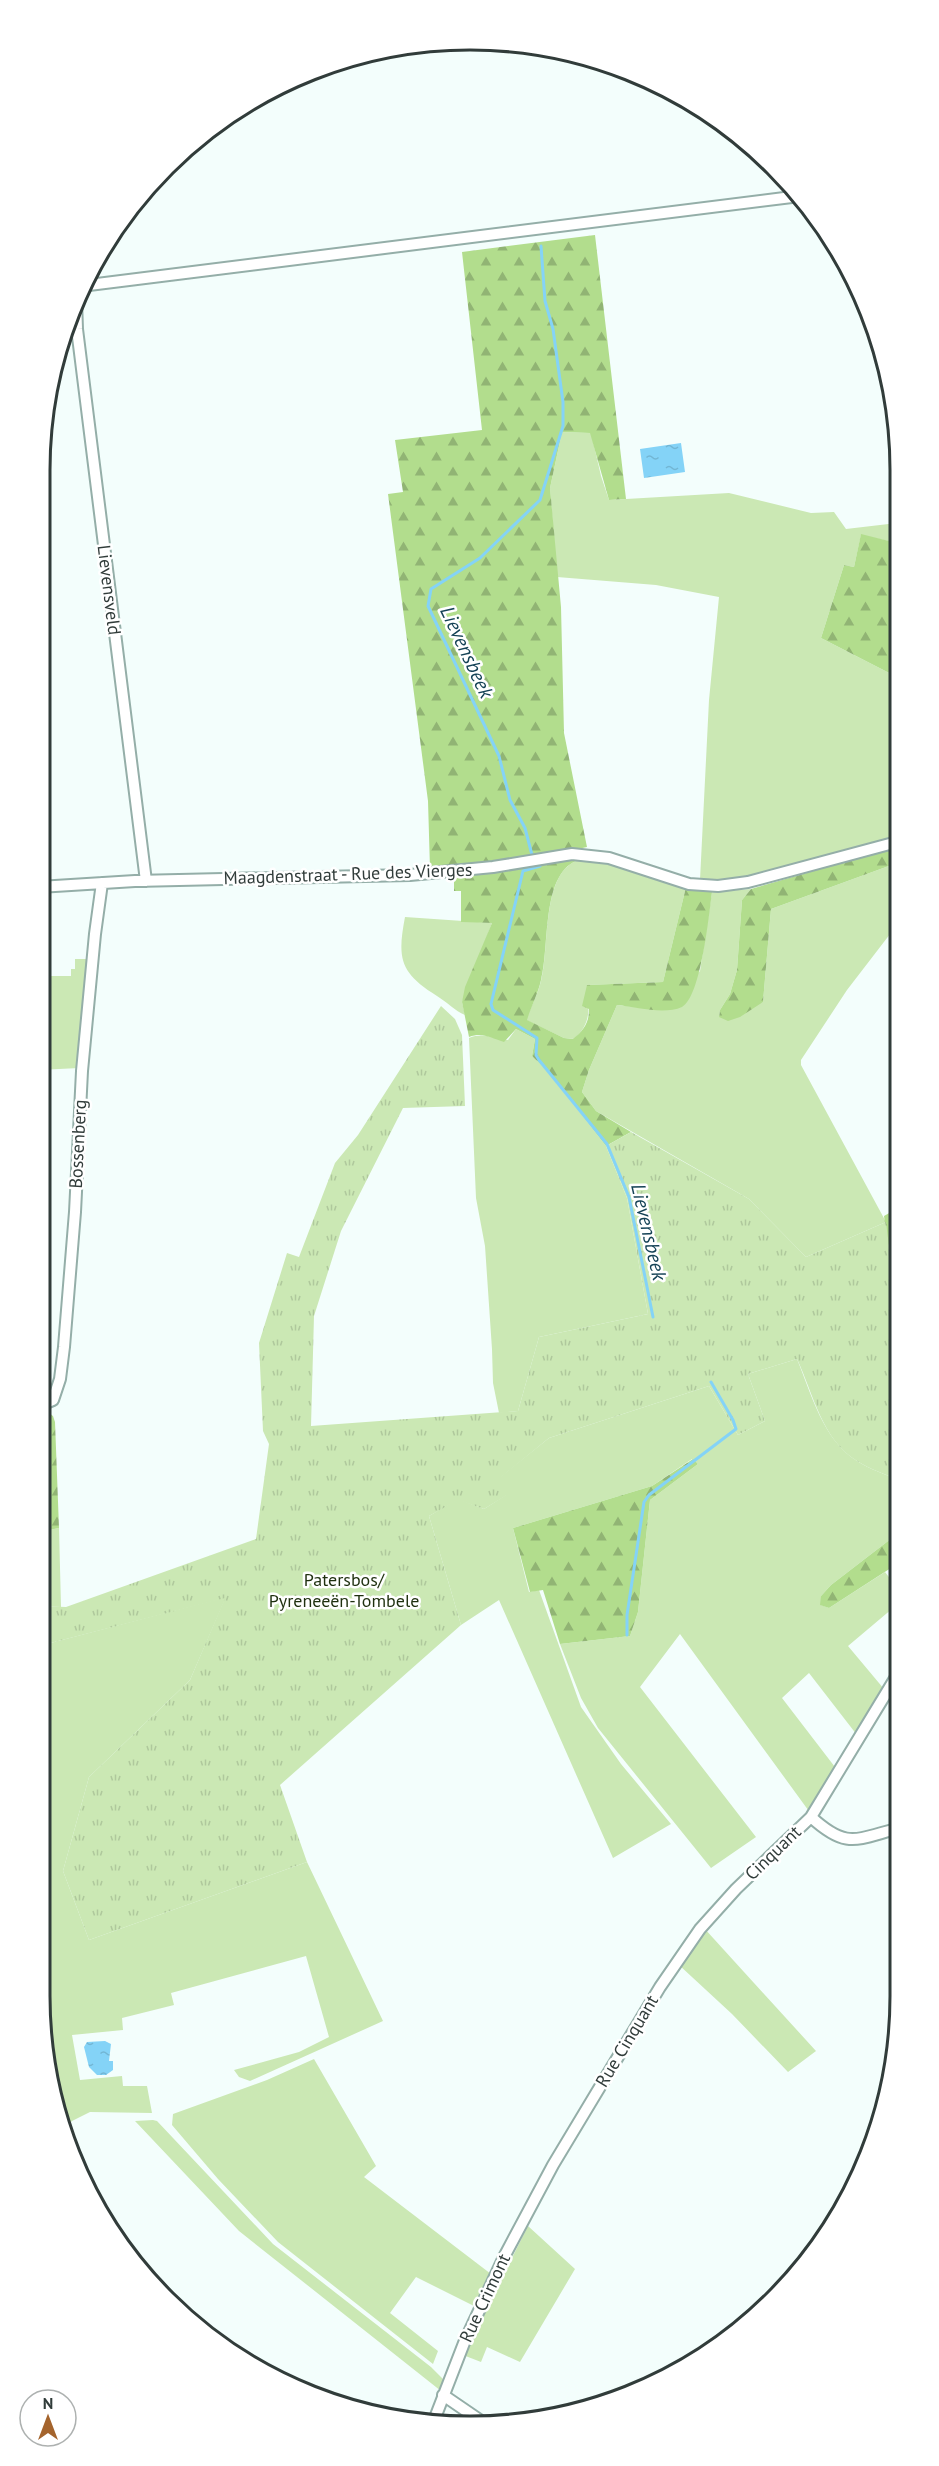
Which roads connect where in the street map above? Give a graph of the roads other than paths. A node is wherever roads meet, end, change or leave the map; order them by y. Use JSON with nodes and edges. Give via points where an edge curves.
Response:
{"nodes":[{"id":1,"x":789,"y":197,"type":"edge"},
{"id":2,"x":93,"y":285,"type":"edge"},
{"id":3,"x":76,"y":323,"type":"edge"},
{"id":4,"x":890,"y":844,"type":"edge"},
{"id":5,"x":146,"y":881,"type":"junction"},
{"id":6,"x":102,"y":883,"type":"junction"},
{"id":7,"x":50,"y":886,"type":"edge"},
{"id":8,"x":50,"y":1397,"type":"edge"},
{"id":9,"x":890,"y":1687,"type":"edge"},
{"id":10,"x":811,"y":1817,"type":"junction"},
{"id":11,"x":890,"y":1830,"type":"edge"},
{"id":12,"x":736,"y":1889,"type":"joint"},
{"id":13,"x":532,"y":2203,"type":"joint"},
{"id":14,"x":443,"y":2395,"type":"junction"},
{"id":15,"x":436,"y":2415,"type":"edge"},
{"id":16,"x":474,"y":2416,"type":"edge"}],
"edges":[{"from":1,"to":2,"type":"street"},
{"from":3,"to":5,"type":"street","name":"Lievensveld"},
{"from":4,"to":5,"type":"street","name":"Maagdenstraat - Rue des Vierges","via":[[748,882],[718,886],[688,884],[624,861],[585,854],[410,875]]},
{"from":5,"to":6,"type":"street","name":"Maagdenstraat - Rue des Vierges"},
{"from":6,"to":7,"type":"street","name":"Maagdenstraat - Rue des Vierges"},
{"from":6,"to":8,"type":"street","name":"Bossenberg","via":[[82,1071],[65,1337],[58,1388]]},
{"from":9,"to":10,"type":"street"},
{"from":10,"to":11,"type":"street","via":[[843,1840]]},
{"from":10,"to":12,"type":"street","name":"Cinquant"},
{"from":12,"to":13,"type":"street","name":"Rue Cinquant","via":[[680,1955]]},
{"from":13,"to":14,"type":"street","name":"Rue Crimont","via":[[479,2310]]},
{"from":14,"to":15,"type":"street","name":"Rue Crimont"},
{"from":14,"to":16,"type":"street"}]}
